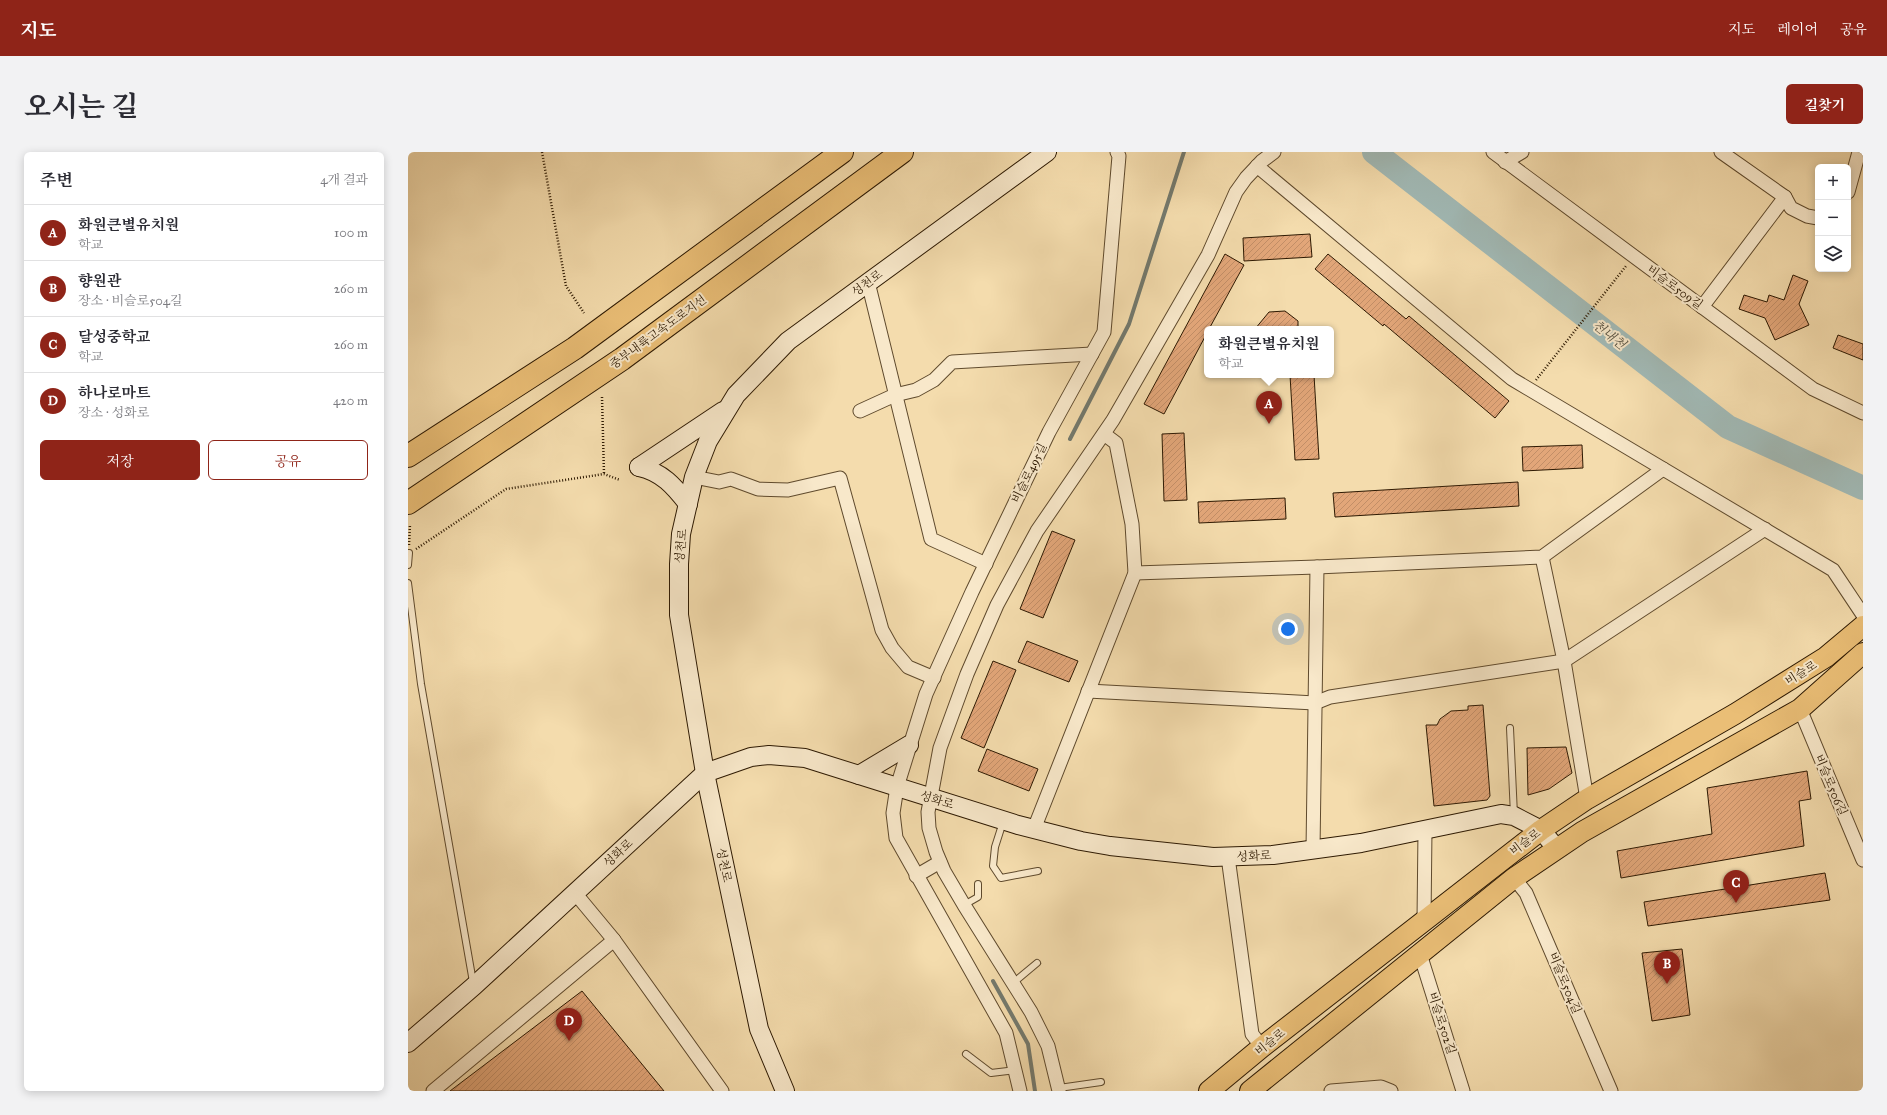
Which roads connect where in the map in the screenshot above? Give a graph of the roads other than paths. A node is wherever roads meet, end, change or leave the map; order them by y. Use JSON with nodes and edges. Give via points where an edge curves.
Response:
{"nodes":[{"id":1,"x":842,"y":152,"type":"edge"},
{"id":2,"x":902,"y":152,"type":"edge"},
{"id":3,"x":1047,"y":152,"type":"edge"},
{"id":4,"x":1117,"y":152,"type":"edge"},
{"id":5,"x":1274,"y":152,"type":"edge"},
{"id":6,"x":1493,"y":152,"type":"edge"},
{"id":7,"x":1522,"y":152,"type":"edge"},
{"id":8,"x":1721,"y":152,"type":"edge"},
{"id":9,"x":1860,"y":152,"type":"edge"},
{"id":10,"x":1505,"y":162,"type":"junction"},
{"id":11,"x":1260,"y":163,"type":"junction"},
{"id":12,"x":1851,"y":182,"type":"edge"},
{"id":13,"x":1785,"y":197,"type":"junction"},
{"id":14,"x":1815,"y":217,"type":"edge"},
{"id":15,"x":868,"y":282,"type":"junction"},
{"id":16,"x":1702,"y":307,"type":"junction"},
{"id":17,"x":1092,"y":354,"type":"junction"},
{"id":18,"x":895,"y":395,"type":"junction"},
{"id":19,"x":726,"y":410,"type":"junction"},
{"id":20,"x":860,"y":411,"type":"dead end"},
{"id":21,"x":1863,"y":413,"type":"edge"},
{"id":22,"x":1104,"y":434,"type":"junction"},
{"id":23,"x":408,"y":456,"type":"edge"},
{"id":24,"x":1663,"y":469,"type":"junction"},
{"id":25,"x":694,"y":477,"type":"junction"},
{"id":26,"x":688,"y":504,"type":"junction"},
{"id":27,"x":409,"y":513,"type":"edge"},
{"id":28,"x":1765,"y":529,"type":"junction"},
{"id":29,"x":409,"y":553,"type":"edge"},
{"id":30,"x":1542,"y":557,"type":"junction"},
{"id":31,"x":986,"y":564,"type":"junction"},
{"id":32,"x":408,"y":565,"type":"edge"},
{"id":33,"x":1317,"y":568,"type":"junction"},
{"id":34,"x":1135,"y":573,"type":"junction"},
{"id":35,"x":408,"y":583,"type":"edge"},
{"id":36,"x":1863,"y":615,"type":"edge"},
{"id":37,"x":1863,"y":626,"type":"edge"},
{"id":38,"x":1863,"y":653,"type":"edge"},
{"id":39,"x":1564,"y":661,"type":"junction"},
{"id":40,"x":934,"y":678,"type":"junction"},
{"id":41,"x":1088,"y":691,"type":"junction"},
{"id":42,"x":1315,"y":703,"type":"junction"},
{"id":43,"x":1800,"y":709,"type":"junction"},
{"id":44,"x":1510,"y":728,"type":"dead end"},
{"id":45,"x":909,"y":745,"type":"junction"},
{"id":46,"x":705,"y":773,"type":"junction"},
{"id":47,"x":859,"y":775,"type":"junction"},
{"id":48,"x":1630,"y":775,"type":"junction"},
{"id":49,"x":897,"y":787,"type":"junction"},
{"id":50,"x":929,"y":797,"type":"junction"},
{"id":51,"x":1587,"y":798,"type":"junction"},
{"id":52,"x":1514,"y":816,"type":"junction"},
{"id":53,"x":1611,"y":816,"type":"junction"},
{"id":54,"x":1004,"y":820,"type":"junction"},
{"id":55,"x":1034,"y":829,"type":"junction"},
{"id":56,"x":1425,"y":830,"type":"junction"},
{"id":57,"x":1541,"y":830,"type":"junction"},
{"id":58,"x":1557,"y":849,"type":"junction"},
{"id":59,"x":1313,"y":850,"type":"junction"},
{"id":60,"x":1228,"y":857,"type":"junction"},
{"id":61,"x":1863,"y":860,"type":"edge"},
{"id":62,"x":940,"y":862,"type":"junction"},
{"id":63,"x":1038,"y":871,"type":"dead end"},
{"id":64,"x":916,"y":876,"type":"junction"},
{"id":65,"x":1514,"y":878,"type":"junction"},
{"id":66,"x":1472,"y":882,"type":"junction"},
{"id":67,"x":978,"y":884,"type":"dead end"},
{"id":68,"x":575,"y":893,"type":"junction"},
{"id":69,"x":1488,"y":900,"type":"junction"},
{"id":70,"x":964,"y":905,"type":"junction"},
{"id":71,"x":1424,"y":920,"type":"junction"},
{"id":72,"x":614,"y":940,"type":"junction"},
{"id":73,"x":1420,"y":954,"type":"junction"},
{"id":74,"x":1037,"y":963,"type":"dead end"},
{"id":75,"x":1014,"y":983,"type":"junction"},
{"id":76,"x":474,"y":986,"type":"junction"},
{"id":77,"x":408,"y":1043,"type":"edge"},
{"id":78,"x":1262,"y":1047,"type":"junction"},
{"id":79,"x":966,"y":1054,"type":"dead end"},
{"id":80,"x":1016,"y":1070,"type":"junction"},
{"id":81,"x":1101,"y":1082,"type":"dead end"},
{"id":82,"x":1059,"y":1089,"type":"edge"},
{"id":83,"x":433,"y":1091,"type":"edge"},
{"id":84,"x":722,"y":1091,"type":"edge"},
{"id":85,"x":785,"y":1091,"type":"edge"},
{"id":86,"x":1020,"y":1091,"type":"edge"},
{"id":87,"x":1209,"y":1091,"type":"edge"},
{"id":88,"x":1250,"y":1091,"type":"edge"},
{"id":89,"x":1331,"y":1091,"type":"edge"},
{"id":90,"x":1391,"y":1091,"type":"edge"},
{"id":91,"x":1463,"y":1091,"type":"edge"},
{"id":92,"x":1611,"y":1091,"type":"edge"}],
"edges":[{"from":1,"to":23,"type":"highway","via":[[575,348]]},
{"from":2,"to":27,"type":"highway","name":"중부내륙고속도로지선"},
{"from":3,"to":15,"type":"main road","name":"성천로"},
{"from":4,"to":17,"type":"street","name":"비슬로495길","via":[[1119,156],[1104,332]]},
{"from":5,"to":11,"type":"street"},
{"from":6,"to":10,"type":"street","name":"비슬로509길"},
{"from":7,"to":10,"type":"street"},
{"from":8,"to":13,"type":"street"},
{"from":9,"to":12,"type":"street"},
{"from":10,"to":16,"type":"street","name":"비슬로509길"},
{"from":11,"to":22,"type":"street","via":[[1236,192],[1208,255]]},
{"from":11,"to":24,"type":"street","via":[[1512,379]]},
{"from":13,"to":14,"type":"street","via":[[1791,208]]},
{"from":13,"to":16,"type":"street"},
{"from":15,"to":18,"type":"street"},
{"from":15,"to":19,"type":"main road","name":"성천로","via":[[788,341],[736,395]]},
{"from":16,"to":21,"type":"street","name":"비슬로509길","via":[[1813,389]]},
{"from":17,"to":18,"type":"street","via":[[952,362],[934,380],[916,390]]},
{"from":17,"to":31,"type":"street","name":"비슬로495길","via":[[1049,432]]},
{"from":18,"to":20,"type":"street"},
{"from":18,"to":31,"type":"street","via":[[932,539]]},
{"from":19,"to":25,"type":"main road","name":"성천로","via":[[708,441]]},
{"from":19,"to":26,"type":"main road","via":[[639,468],[663,476]]},
{"from":22,"to":34,"type":"street","via":[[1116,443],[1132,524]]},
{"from":22,"to":50,"type":"street","via":[[1037,531],[997,605],[967,674],[940,748]]},
{"from":24,"to":28,"type":"street"},
{"from":24,"to":30,"type":"street"},
{"from":25,"to":26,"type":"main road","name":"성천로"},
{"from":25,"to":40,"type":"street","via":[[719,482],[731,479],[758,489],[788,490],[840,478],[882,630],[892,648],[908,667]]},
{"from":26,"to":46,"type":"main road","name":"성천로","via":[[680,541],[679,615]]},
{"from":28,"to":36,"type":"street","via":[[1833,570]]},
{"from":28,"to":39,"type":"street"},
{"from":29,"to":32,"type":"lane"},
{"from":30,"to":33,"type":"street"},
{"from":30,"to":39,"type":"street"},
{"from":31,"to":40,"type":"street","name":"비슬로495길"},
{"from":33,"to":34,"type":"street"},
{"from":33,"to":42,"type":"street"},
{"from":34,"to":41,"type":"street"},
{"from":35,"to":76,"type":"lane","via":[[421,684]]},
{"from":37,"to":48,"type":"main road","name":"비슬로","via":[[1826,657]]},
{"from":38,"to":43,"type":"main road","name":"비슬로"},
{"from":39,"to":42,"type":"street","via":[[1330,697]]},
{"from":39,"to":51,"type":"street"},
{"from":40,"to":45,"type":"street","name":"비슬로495길"},
{"from":41,"to":42,"type":"street"},
{"from":41,"to":55,"type":"street"},
{"from":42,"to":59,"type":"street"},
{"from":43,"to":53,"type":"main road","name":"비슬로"},
{"from":43,"to":61,"type":"street","name":"비슬로506길"},
{"from":44,"to":52,"type":"lane"},
{"from":45,"to":47,"type":"main road"},
{"from":45,"to":49,"type":"street","name":"비슬로495길"},
{"from":46,"to":47,"type":"main road","name":"성화로","via":[[751,757],[769,755],[805,758]]},
{"from":46,"to":68,"type":"main road","name":"성화로"},
{"from":46,"to":85,"type":"main road","name":"성천로","via":[[759,1029]]},
{"from":47,"to":49,"type":"main road","name":"성화로"},
{"from":48,"to":51,"type":"main road","name":"비슬로"},
{"from":48,"to":53,"type":"main road","via":[[1623,787],[1606,802]]},
{"from":49,"to":50,"type":"main road","name":"성화로"},
{"from":49,"to":64,"type":"street","name":"비슬로495길","via":[[893,813],[896,838]]},
{"from":50,"to":54,"type":"main road","name":"성화로"},
{"from":50,"to":62,"type":"street","via":[[929,828]]},
{"from":51,"to":57,"type":"main road","name":"비슬로"},
{"from":52,"to":56,"type":"main road","name":"성화로","via":[[1501,814]]},
{"from":52,"to":57,"type":"main road","name":"성화로"},
{"from":53,"to":58,"type":"main road","name":"비슬로"},
{"from":54,"to":55,"type":"main road","name":"성화로"},
{"from":54,"to":63,"type":"lane","via":[[995,847],[993,866],[1002,878]]},
{"from":55,"to":60,"type":"main road","name":"성화로","via":[[1110,846]]},
{"from":56,"to":59,"type":"main road","name":"성화로"},
{"from":56,"to":71,"type":"street"},
{"from":57,"to":58,"type":"main road","name":"성화로"},
{"from":57,"to":66,"type":"main road","name":"비슬로"},
{"from":58,"to":65,"type":"main road","name":"비슬로"},
{"from":59,"to":60,"type":"main road","name":"성화로"},
{"from":60,"to":78,"type":"street","via":[[1252,1034]]},
{"from":62,"to":64,"type":"street"},
{"from":62,"to":70,"type":"street"},
{"from":64,"to":80,"type":"street","name":"비슬로495길","via":[[1006,1033]]},
{"from":65,"to":69,"type":"main road","name":"비슬로"},
{"from":65,"to":92,"type":"street","name":"비슬로504길","via":[[1526,893]]},
{"from":66,"to":69,"type":"main road"},
{"from":66,"to":71,"type":"main road","name":"비슬로"},
{"from":67,"to":70,"type":"lane","via":[[978,897]]},
{"from":68,"to":72,"type":"street"},
{"from":68,"to":76,"type":"main road","name":"성화로"},
{"from":69,"to":73,"type":"main road","name":"비슬로"},
{"from":70,"to":75,"type":"street"},
{"from":71,"to":78,"type":"main road","name":"비슬로"},
{"from":72,"to":83,"type":"street"},
{"from":72,"to":84,"type":"street"},
{"from":73,"to":88,"type":"main road","name":"비슬로"},
{"from":73,"to":91,"type":"street","name":"비슬로502길"},
{"from":74,"to":75,"type":"lane"},
{"from":75,"to":82,"type":"street","via":[[1048,1046]]},
{"from":76,"to":77,"type":"main road","name":"성화로"},
{"from":78,"to":87,"type":"main road","name":"비슬로"},
{"from":79,"to":80,"type":"lane","via":[[991,1073]]},
{"from":80,"to":86,"type":"street","name":"비슬로495길"},
{"from":81,"to":82,"type":"lane"},
{"from":89,"to":90,"type":"street","via":[[1381,1088]]}]}
